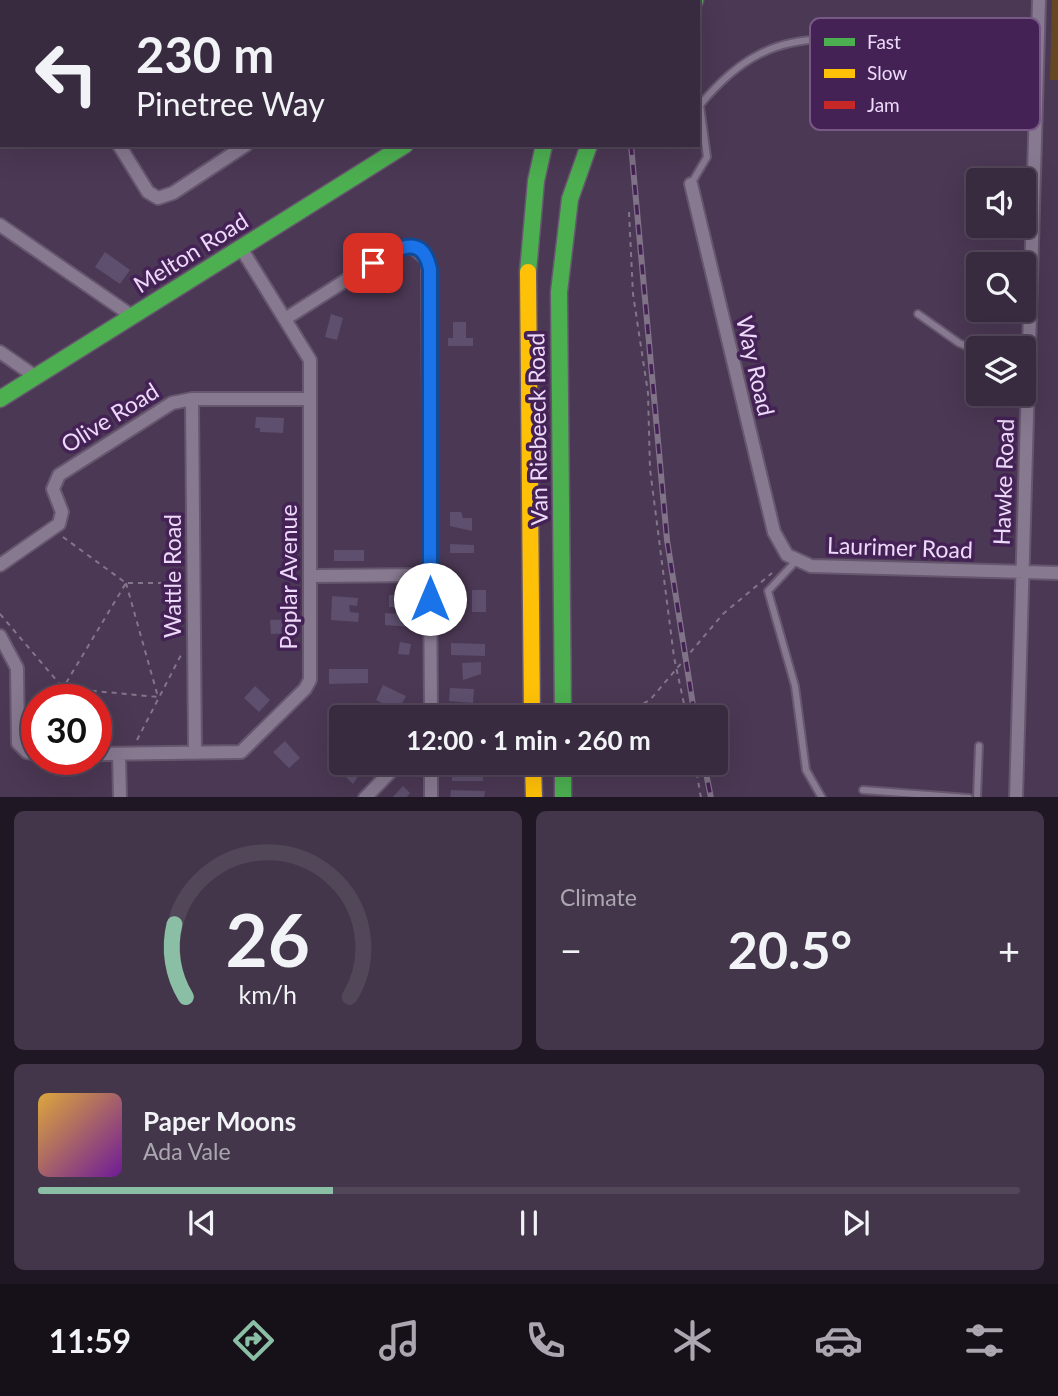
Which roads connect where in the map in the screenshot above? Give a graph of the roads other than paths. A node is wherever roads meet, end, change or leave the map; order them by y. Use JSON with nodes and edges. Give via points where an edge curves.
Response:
{"nodes":[{"id":1,"x":1039,"y":0,"type":"edge"},
{"id":2,"x":1039,"y":18,"type":"edge"},
{"id":3,"x":810,"y":42,"type":"edge"},
{"id":4,"x":700,"y":104,"type":"edge"},
{"id":5,"x":700,"y":112,"type":"edge"},
{"id":6,"x":1035,"y":130,"type":"edge"},
{"id":7,"x":120,"y":147,"type":"edge"},
{"id":8,"x":243,"y":147,"type":"edge"},
{"id":9,"x":402,"y":147,"type":"edge"},
{"id":10,"x":544,"y":147,"type":"edge"},
{"id":11,"x":588,"y":147,"type":"edge"},
{"id":12,"x":691,"y":184,"type":"joint"},
{"id":13,"x":0,"y":225,"type":"edge"},
{"id":14,"x":241,"y":248,"type":"junction"},
{"id":15,"x":918,"y":314,"type":"dead end"},
{"id":16,"x":132,"y":316,"type":"junction"},
{"id":17,"x":285,"y":319,"type":"junction"},
{"id":18,"x":1027,"y":336,"type":"edge"},
{"id":19,"x":966,"y":346,"type":"edge"},
{"id":20,"x":0,"y":352,"type":"edge"},
{"id":21,"x":36,"y":377,"type":"junction"},
{"id":22,"x":0,"y":399,"type":"edge"},
{"id":23,"x":192,"y":399,"type":"junction"},
{"id":24,"x":310,"y":399,"type":"junction"},
{"id":25,"x":1025,"y":406,"type":"edge"},
{"id":26,"x":791,"y":559,"type":"junction"},
{"id":27,"x":0,"y":565,"type":"edge"},
{"id":28,"x":1022,"y":573,"type":"junction"},
{"id":29,"x":1058,"y":573,"type":"edge"},
{"id":30,"x":430,"y":575,"type":"junction"},
{"id":31,"x":310,"y":576,"type":"junction"},
{"id":32,"x":0,"y":636,"type":"edge"},
{"id":33,"x":431,"y":705,"type":"edge"},
{"id":34,"x":532,"y":705,"type":"edge"},
{"id":35,"x":563,"y":705,"type":"edge"},
{"id":36,"x":21,"y":746,"type":"edge"},
{"id":37,"x":979,"y":746,"type":"dead end"},
{"id":38,"x":195,"y":753,"type":"junction"},
{"id":39,"x":112,"y":754,"type":"edge"},
{"id":40,"x":119,"y":754,"type":"junction"},
{"id":41,"x":387,"y":775,"type":"edge"},
{"id":42,"x":431,"y":775,"type":"edge"},
{"id":43,"x":533,"y":775,"type":"edge"},
{"id":44,"x":563,"y":775,"type":"edge"},
{"id":45,"x":863,"y":790,"type":"dead end"},
{"id":46,"x":120,"y":797,"type":"edge"},
{"id":47,"x":365,"y":797,"type":"edge"},
{"id":48,"x":431,"y":797,"type":"edge"},
{"id":49,"x":534,"y":797,"type":"edge"},
{"id":50,"x":563,"y":797,"type":"edge"},
{"id":51,"x":822,"y":797,"type":"edge"},
{"id":52,"x":969,"y":797,"type":"edge"},
{"id":53,"x":977,"y":797,"type":"edge"},
{"id":54,"x":1016,"y":797,"type":"edge"}],
"edges":[{"from":1,"to":2,"type":"street","name":"Hawke Road"},
{"from":3,"to":4,"type":"lane","via":[[760,51],[722,78]]},
{"from":5,"to":12,"type":"lane","via":[[707,157]]},
{"from":6,"to":18,"type":"street","name":"Hawke Road"},
{"from":7,"to":8,"type":"street","via":[[148,192],[158,198]]},
{"from":9,"to":14,"type":"main road","name":"Melton Road"},
{"from":10,"to":34,"type":"main road","name":"Van Riebeeck Road","via":[[528,260]]},
{"from":11,"to":35,"type":"main road","name":"Van Riebeeck Road","via":[[569,200],[559,292]]},
{"from":12,"to":26,"type":"street","name":"Way Road","via":[[774,532]]},
{"from":13,"to":16,"type":"street"},
{"from":14,"to":16,"type":"main road","name":"Melton Road"},
{"from":14,"to":17,"type":"street","name":"Poplar Avenue"},
{"from":15,"to":19,"type":"lane"},
{"from":16,"to":21,"type":"main road","name":"Melton Road"},
{"from":17,"to":24,"type":"street","name":"Poplar Avenue","via":[[310,360]]},
{"from":17,"to":30,"type":"street","via":[[395,249],[413,247],[426,257],[430,269]]},
{"from":20,"to":21,"type":"street"},
{"from":21,"to":22,"type":"main road","name":"Melton Road"},
{"from":23,"to":24,"type":"street","name":"Olive Road"},
{"from":23,"to":27,"type":"street","name":"Olive Road","via":[[172,403],[59,475],[53,489],[62,516],[54,530]]},
{"from":23,"to":38,"type":"street","name":"Wattle Road"},
{"from":24,"to":31,"type":"street","name":"Poplar Avenue"},
{"from":25,"to":28,"type":"street","name":"Hawke Road"},
{"from":26,"to":28,"type":"street","name":"Laurimer Road","via":[[811,566]]},
{"from":26,"to":51,"type":"lane","via":[[768,591],[794,686],[806,770]]},
{"from":28,"to":29,"type":"street","name":"Laurimer Road"},
{"from":28,"to":54,"type":"street","name":"Hawke Road"},
{"from":30,"to":31,"type":"street"},
{"from":30,"to":33,"type":"street"},
{"from":31,"to":38,"type":"street","name":"Poplar Avenue","via":[[307,687],[241,752]]},
{"from":32,"to":36,"type":"street","via":[[17,668]]},
{"from":37,"to":53,"type":"lane"},
{"from":38,"to":40,"type":"street","name":"Poplar Avenue"},
{"from":39,"to":40,"type":"street","name":"Poplar Avenue"},
{"from":40,"to":46,"type":"street"},
{"from":41,"to":47,"type":"street"},
{"from":42,"to":48,"type":"street"},
{"from":43,"to":49,"type":"main road"},
{"from":44,"to":50,"type":"main road"},
{"from":45,"to":52,"type":"lane"}]}
